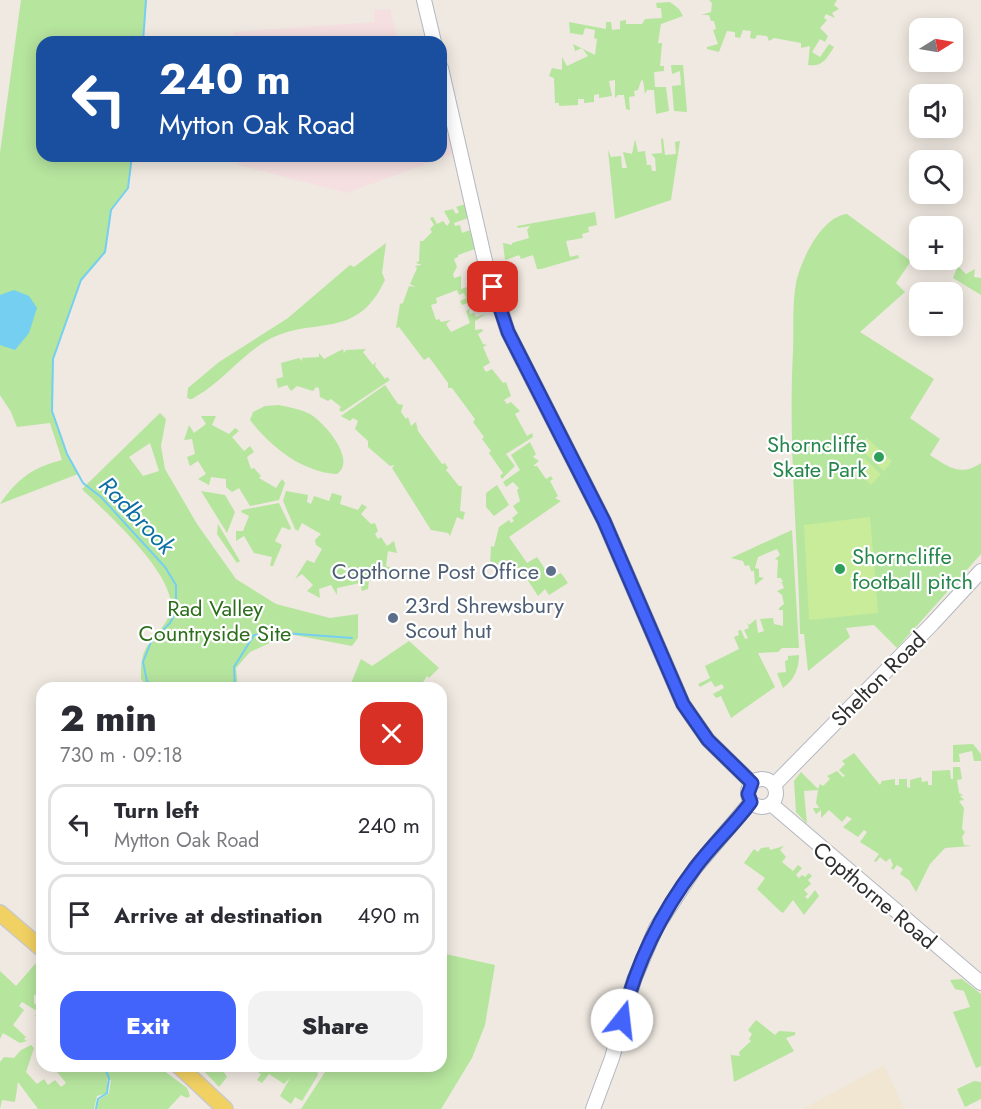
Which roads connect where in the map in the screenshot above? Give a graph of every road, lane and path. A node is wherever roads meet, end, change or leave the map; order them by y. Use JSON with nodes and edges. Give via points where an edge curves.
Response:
{"nodes":[{"id":1,"x":424,"y":0,"type":"edge"},
{"id":2,"x":433,"y":36,"type":"edge"},
{"id":3,"x":447,"y":94,"type":"edge"},
{"id":4,"x":981,"y":571,"type":"edge"},
{"id":5,"x":752,"y":783,"type":"junction"},
{"id":6,"x":774,"y":785,"type":"junction"},
{"id":7,"x":751,"y":802,"type":"junction"},
{"id":8,"x":771,"y":804,"type":"junction"},
{"id":9,"x":0,"y":913,"type":"edge"},
{"id":10,"x":36,"y":944,"type":"edge"},
{"id":11,"x":981,"y":983,"type":"edge"},
{"id":12,"x":185,"y":1072,"type":"edge"},
{"id":13,"x":225,"y":1109,"type":"edge"},
{"id":14,"x":593,"y":1109,"type":"edge"}],
"edges":[{"from":1,"to":2,"type":"main road"},
{"from":3,"to":5,"type":"main road","via":[[485,261],[508,332],[604,521],[683,704],[708,740]]},
{"from":4,"to":6,"type":"main road","name":"Shelton Road"},
{"from":5,"to":6,"type":"main road","via":[[766,779]]},
{"from":5,"to":7,"type":"main road","via":[[748,794]]},
{"from":6,"to":8,"type":"main road","via":[[776,795]]},
{"from":7,"to":8,"type":"main road","via":[[763,807]]},
{"from":7,"to":14,"type":"main road","via":[[695,868],[656,928],[630,990],[612,1058]]},
{"from":8,"to":11,"type":"main road","name":"Copthorne Road"},
{"from":9,"to":10,"type":"main road"},
{"from":12,"to":13,"type":"main road"}]}
